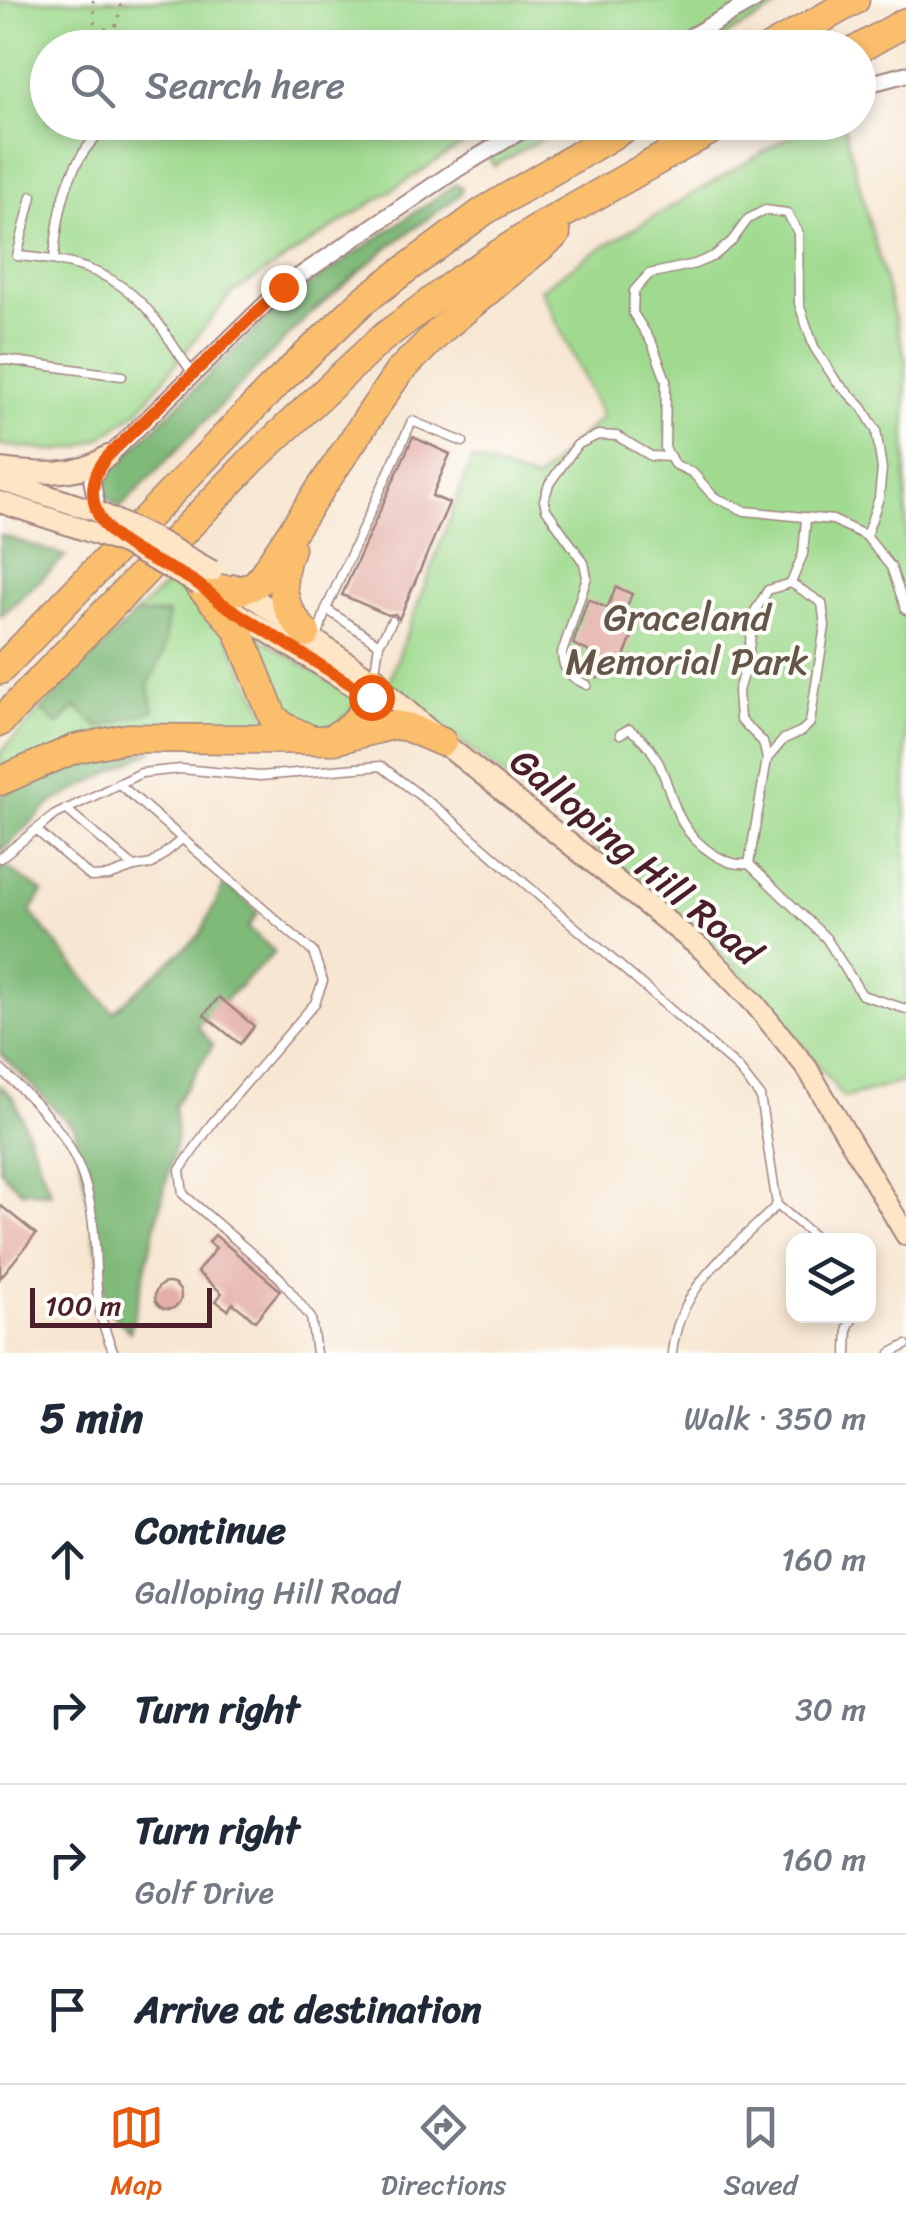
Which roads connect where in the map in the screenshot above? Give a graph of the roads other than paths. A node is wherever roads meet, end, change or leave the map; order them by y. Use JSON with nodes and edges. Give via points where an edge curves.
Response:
{"nodes":[{"id":1,"x":756,"y":0,"type":"edge"},
{"id":2,"x":855,"y":0,"type":"edge"},
{"id":3,"x":906,"y":22,"type":"edge"},
{"id":4,"x":702,"y":30,"type":"edge"},
{"id":5,"x":802,"y":30,"type":"edge"},
{"id":6,"x":876,"y":39,"type":"edge"},
{"id":7,"x":906,"y":74,"type":"edge"},
{"id":8,"x":876,"y":82,"type":"dead end"},
{"id":9,"x":94,"y":140,"type":"edge"},
{"id":10,"x":507,"y":140,"type":"edge"},
{"id":11,"x":604,"y":140,"type":"edge"},
{"id":12,"x":693,"y":140,"type":"edge"},
{"id":13,"x":650,"y":164,"type":"junction"},
{"id":14,"x":32,"y":196,"type":"dead end"},
{"id":15,"x":54,"y":260,"type":"junction"},
{"id":16,"x":0,"y":360,"type":"edge"},
{"id":17,"x":192,"y":372,"type":"junction"},
{"id":18,"x":122,"y":376,"type":"dead end"},
{"id":19,"x":463,"y":442,"type":"dead end"},
{"id":20,"x":108,"y":456,"type":"junction"},
{"id":21,"x":670,"y":456,"type":"junction"},
{"id":22,"x":0,"y":469,"type":"edge"},
{"id":23,"x":0,"y":480,"type":"edge"},
{"id":24,"x":0,"y":502,"type":"edge"},
{"id":25,"x":98,"y":512,"type":"junction"},
{"id":26,"x":306,"y":515,"type":"junction"},
{"id":27,"x":806,"y":519,"type":"junction"},
{"id":28,"x":866,"y":536,"type":"junction"},
{"id":29,"x":124,"y":544,"type":"junction"},
{"id":30,"x":205,"y":578,"type":"junction"},
{"id":31,"x":791,"y":583,"type":"junction"},
{"id":32,"x":80,"y":586,"type":"junction"},
{"id":33,"x":244,"y":590,"type":"junction"},
{"id":34,"x":326,"y":609,"type":"junction"},
{"id":35,"x":906,"y":610,"type":"edge"},
{"id":36,"x":392,"y":621,"type":"dead end"},
{"id":37,"x":311,"y":636,"type":"junction"},
{"id":38,"x":379,"y":644,"type":"junction"},
{"id":39,"x":0,"y":648,"type":"edge"},
{"id":40,"x":0,"y":670,"type":"edge"},
{"id":41,"x":586,"y":686,"type":"dead end"},
{"id":42,"x":372,"y":689,"type":"junction"},
{"id":43,"x":0,"y":722,"type":"edge"},
{"id":44,"x":620,"y":734,"type":"dead end"},
{"id":45,"x":318,"y":740,"type":"junction"},
{"id":46,"x":442,"y":742,"type":"junction"},
{"id":47,"x":767,"y":759,"type":"junction"},
{"id":48,"x":0,"y":781,"type":"edge"},
{"id":49,"x":118,"y":783,"type":"junction"},
{"id":50,"x":66,"y":809,"type":"junction"},
{"id":51,"x":36,"y":830,"type":"junction"},
{"id":52,"x":182,"y":839,"type":"junction"},
{"id":53,"x":0,"y":858,"type":"edge"},
{"id":54,"x":749,"y":864,"type":"junction"},
{"id":55,"x":134,"y":866,"type":"junction"},
{"id":56,"x":906,"y":1009,"type":"edge"},
{"id":57,"x":0,"y":1069,"type":"edge"},
{"id":58,"x":777,"y":1205,"type":"junction"},
{"id":59,"x":811,"y":1233,"type":"edge"},
{"id":60,"x":906,"y":1235,"type":"edge"},
{"id":61,"x":850,"y":1323,"type":"edge"},
{"id":62,"x":906,"y":1345,"type":"edge"},
{"id":63,"x":114,"y":1353,"type":"edge"},
{"id":64,"x":316,"y":1353,"type":"edge"},
{"id":65,"x":672,"y":1353,"type":"edge"},
{"id":66,"x":847,"y":1353,"type":"edge"},
{"id":67,"x":891,"y":1353,"type":"edge"}],
"edges":[{"from":1,"to":4,"type":"street"},
{"from":2,"to":5,"type":"highway"},
{"from":3,"to":6,"type":"highway"},
{"from":7,"to":8,"type":"street"},
{"from":9,"to":15,"type":"lane","via":[[60,207]]},
{"from":10,"to":17,"type":"street","via":[[283,287]]},
{"from":11,"to":32,"type":"highway","via":[[484,211],[364,301]]},
{"from":12,"to":13,"type":"highway"},
{"from":13,"to":26,"type":"highway","via":[[415,354],[366,417]]},
{"from":13,"to":43,"type":"highway","via":[[490,259],[370,348],[252,460]]},
{"from":14,"to":15,"type":"lane","via":[[17,256]]},
{"from":15,"to":17,"type":"lane","via":[[101,272],[131,292]]},
{"from":16,"to":18,"type":"lane"},
{"from":17,"to":20,"type":"street"},
{"from":19,"to":34,"type":"lane","via":[[412,421]]},
{"from":20,"to":22,"type":"main road","via":[[57,474]]},
{"from":20,"to":25,"type":"street","via":[[92,481]]},
{"from":21,"to":27,"type":"lane","via":[[714,498],[745,511]]},
{"from":21,"to":28,"type":"lane","via":[[666,380],[633,313],[634,291],[649,274],[714,256],[765,210],[787,213],[798,232],[798,304],[814,347],[876,430],[882,469]]},
{"from":21,"to":41,"type":"lane","via":[[651,456],[617,436],[592,436],[577,445],[545,492],[546,508],[584,562],[587,577],[562,653],[569,676]]},
{"from":23,"to":25,"type":"main road","name":"Galloping Hill Road"},
{"from":24,"to":29,"type":"main road","name":"Galloping Hill Road","bridge":true},
{"from":25,"to":29,"type":"main road","bridge":true},
{"from":25,"to":30,"type":"main road","name":"Galloping Hill Road","bridge":true,"via":[[157,540]]},
{"from":26,"to":33,"type":"highway","via":[[262,577]]},
{"from":26,"to":37,"type":"highway","via":[[282,586],[287,609]]},
{"from":27,"to":28,"type":"lane","via":[[833,520]]},
{"from":27,"to":31,"type":"lane","via":[[803,554]]},
{"from":28,"to":35,"type":"lane","via":[[890,567]]},
{"from":29,"to":30,"type":"main road","name":"Galloping Hill Road","bridge":true},
{"from":30,"to":33,"type":"highway","via":[[232,592]]},
{"from":30,"to":42,"type":"main road","name":"Galloping Hill Road","via":[[220,602]]},
{"from":30,"to":45,"type":"highway","via":[[237,628],[273,717]]},
{"from":31,"to":47,"type":"lane","via":[[768,590],[755,611],[738,691],[740,719],[763,742]]},
{"from":31,"to":47,"type":"lane","via":[[822,603],[825,626],[810,723]]},
{"from":32,"to":39,"type":"highway"},
{"from":32,"to":40,"type":"highway"},
{"from":33,"to":37,"type":"main road","name":"Galloping Hill Road"},
{"from":34,"to":37,"type":"lane"},
{"from":34,"to":38,"type":"lane"},
{"from":36,"to":38,"type":"lane"},
{"from":37,"to":42,"type":"main road","name":"Galloping Hill Road"},
{"from":38,"to":42,"type":"lane"},
{"from":42,"to":45,"type":"highway","via":[[349,728]]},
{"from":42,"to":46,"type":"main road","name":"Galloping Hill Road"},
{"from":44,"to":54,"type":"lane","via":[[629,729],[646,740],[664,772],[674,812],[694,841],[731,865]]},
{"from":45,"to":46,"type":"highway","via":[[392,725]]},
{"from":45,"to":48,"type":"highway","via":[[118,739],[62,753]]},
{"from":46,"to":60,"type":"main road","name":"Galloping Hill Road","via":[[730,976],[808,1068]]},
{"from":47,"to":54,"type":"lane"},
{"from":49,"to":50,"type":"lane"},
{"from":49,"to":52,"type":"lane"},
{"from":49,"to":58,"type":"lane","via":[[181,769],[260,776],[381,766],[738,1068],[760,1096]]},
{"from":50,"to":51,"type":"lane"},
{"from":50,"to":55,"type":"lane"},
{"from":51,"to":53,"type":"lane"},
{"from":51,"to":55,"type":"lane","via":[[91,878]]},
{"from":52,"to":55,"type":"lane","via":[[152,864]]},
{"from":52,"to":64,"type":"lane","via":[[313,952],[323,980],[316,1003],[180,1170],[182,1194],[280,1278],[312,1318]]},
{"from":54,"to":56,"type":"lane","via":[[826,938],[862,995]]},
{"from":57,"to":63,"type":"lane","via":[[51,1118],[79,1161],[92,1227],[96,1302]]},
{"from":58,"to":59,"type":"lane"},
{"from":58,"to":65,"type":"lane","via":[[692,1294],[678,1316]]},
{"from":61,"to":66,"type":"lane"},
{"from":62,"to":67,"type":"lane"}]}
